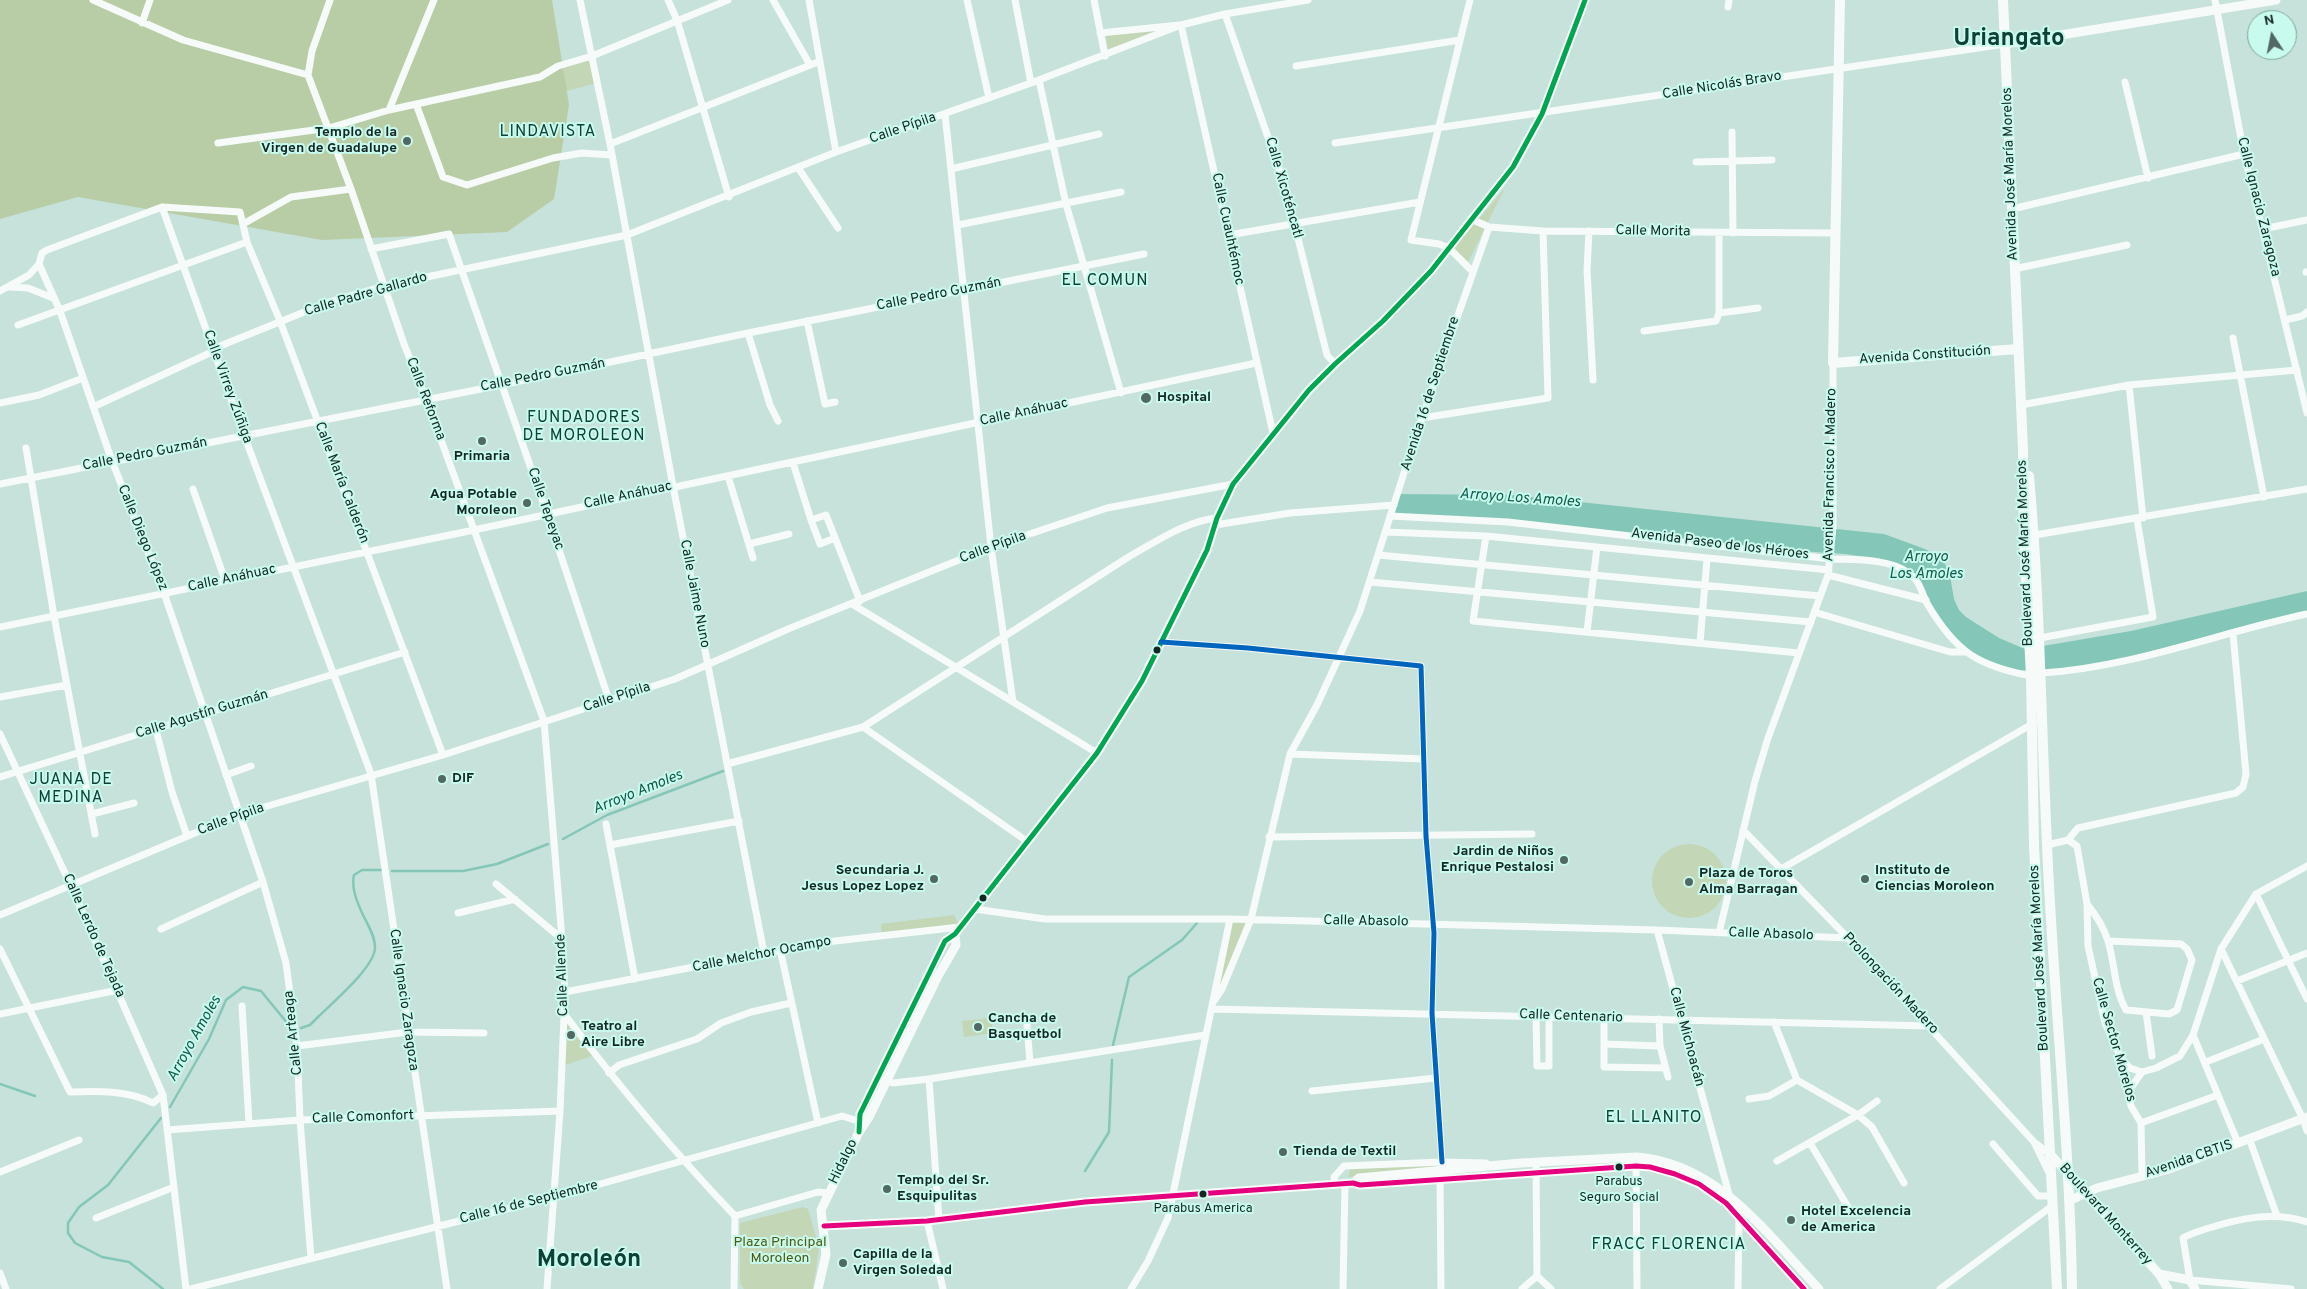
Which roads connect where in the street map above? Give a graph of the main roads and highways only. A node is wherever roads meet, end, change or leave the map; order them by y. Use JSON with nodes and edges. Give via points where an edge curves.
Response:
{"nodes":[{"id":1,"x":1840,"y":0,"type":"edge"},
{"id":2,"x":2003,"y":0,"type":"edge"},
{"id":3,"x":2018,"y":349,"type":"junction"},
{"id":4,"x":1833,"y":363,"type":"joint"},
{"id":5,"x":2021,"y":405,"type":"joint"},
{"id":6,"x":2036,"y":642,"type":"junction"},
{"id":7,"x":2069,"y":1176,"type":"junction"},
{"id":8,"x":2051,"y":1177,"type":"junction"},
{"id":9,"x":2071,"y":1200,"type":"junction"},
{"id":10,"x":2052,"y":1201,"type":"junction"},
{"id":11,"x":2057,"y":1289,"type":"edge"},
{"id":12,"x":2072,"y":1289,"type":"edge"}],
"edges":[{"from":1,"to":4,"type":"main road","name":"Avenida Francisco I. Madero"},
{"from":2,"to":3,"type":"main road","name":"Avenida José María Morelos"},
{"from":3,"to":4,"type":"main road","name":"Avenida Constitución"},
{"from":3,"to":5,"type":"main road","name":"Avenida José María Morelos"},
{"from":5,"to":6,"type":"main road","name":"Boulevard José María Morelos","via":[[2028,463]]},
{"from":6,"to":7,"type":"main road","name":"Boulevard José María Morelos","via":[[2042,672],[2047,845]]},
{"from":6,"to":8,"type":"main road","name":"Boulevard José María Morelos","via":[[2030,674],[2034,846]]},
{"from":7,"to":8,"type":"main road"},
{"from":7,"to":9,"type":"main road","name":"Boulevard José María Morelos"},
{"from":8,"to":10,"type":"main road","name":"Boulevard José María Morelos"},
{"from":9,"to":10,"type":"main road","via":[[2058,1208]]},
{"from":9,"to":12,"type":"main road","name":"Boulevard José María Morelos"},
{"from":10,"to":11,"type":"main road","name":"Boulevard José María Morelos"}]}
